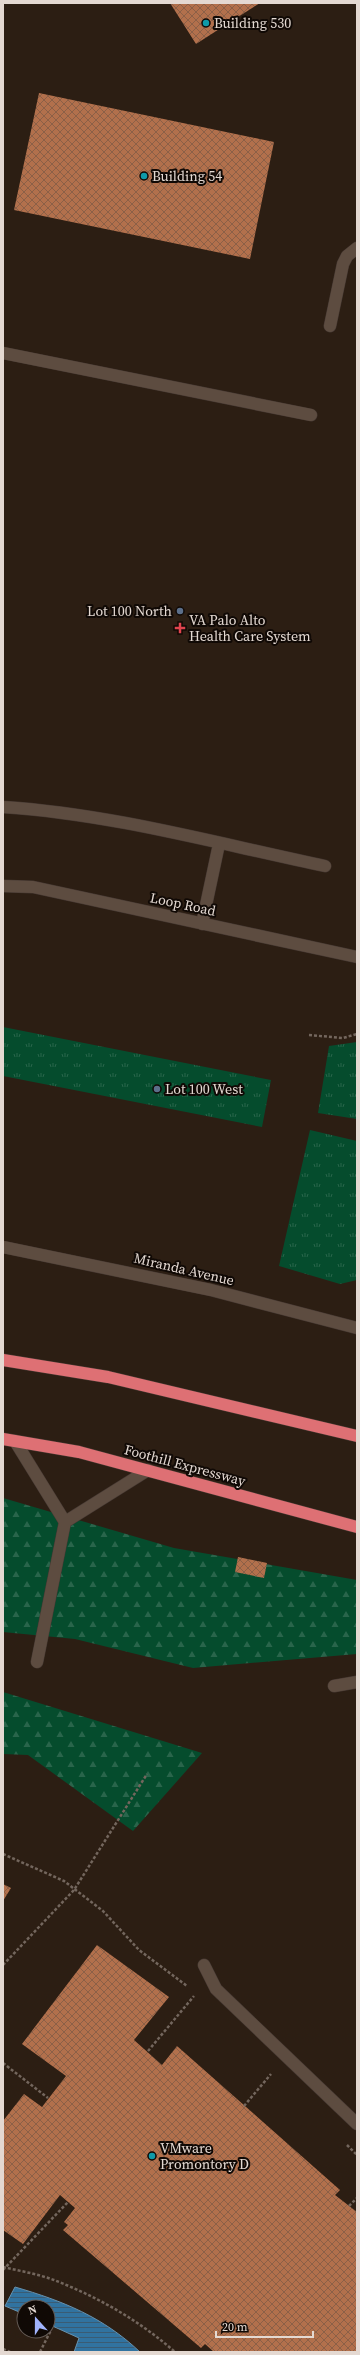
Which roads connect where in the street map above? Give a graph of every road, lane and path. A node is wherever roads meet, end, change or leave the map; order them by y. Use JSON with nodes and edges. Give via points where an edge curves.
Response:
{"nodes":[{"id":1,"x":357,"y":248,"type":"edge"},
{"id":2,"x":330,"y":326,"type":"dead end"},
{"id":3,"x":3,"y":353,"type":"edge"},
{"id":4,"x":311,"y":415,"type":"dead end"},
{"id":5,"x":3,"y":807,"type":"edge"},
{"id":6,"x":219,"y":844,"type":"junction"},
{"id":7,"x":325,"y":866,"type":"dead end"},
{"id":8,"x":3,"y":886,"type":"edge"},
{"id":9,"x":202,"y":924,"type":"junction"},
{"id":10,"x":357,"y":957,"type":"edge"},
{"id":11,"x":357,"y":1034,"type":"edge"},
{"id":12,"x":309,"y":1035,"type":"dead end"},
{"id":13,"x":3,"y":1247,"type":"edge"},
{"id":14,"x":357,"y":1328,"type":"edge"},
{"id":15,"x":3,"y":1360,"type":"edge"},
{"id":16,"x":357,"y":1436,"type":"edge"},
{"id":17,"x":9,"y":1440,"type":"edge"},
{"id":18,"x":148,"y":1470,"type":"junction"},
{"id":19,"x":65,"y":1522,"type":"junction"},
{"id":20,"x":357,"y":1526,"type":"edge"},
{"id":21,"x":37,"y":1662,"type":"dead end"},
{"id":22,"x":357,"y":1682,"type":"edge"},
{"id":23,"x":334,"y":1686,"type":"dead end"},
{"id":24,"x":147,"y":1774,"type":"dead end"},
{"id":25,"x":3,"y":1854,"type":"edge"},
{"id":26,"x":74,"y":1890,"type":"junction"},
{"id":27,"x":3,"y":1965,"type":"edge"},
{"id":28,"x":204,"y":1965,"type":"dead end"},
{"id":29,"x":196,"y":1995,"type":"dead end"},
{"id":30,"x":148,"y":2051,"type":"dead end"},
{"id":31,"x":3,"y":2063,"type":"edge"},
{"id":32,"x":273,"y":2072,"type":"dead end"},
{"id":33,"x":48,"y":2098,"type":"dead end"},
{"id":34,"x":244,"y":2106,"type":"dead end"},
{"id":35,"x":357,"y":2124,"type":"edge"},
{"id":36,"x":357,"y":2198,"type":"edge"},
{"id":37,"x":68,"y":2202,"type":"dead end"},
{"id":38,"x":350,"y":2206,"type":"dead end"},
{"id":39,"x":3,"y":2268,"type":"edge"},
{"id":40,"x":46,"y":2339,"type":"edge"},
{"id":41,"x":3,"y":2349,"type":"edge"},
{"id":42,"x":10,"y":2352,"type":"edge"},
{"id":43,"x":40,"y":2352,"type":"edge"},
{"id":44,"x":175,"y":2352,"type":"edge"}],
"edges":[{"from":1,"to":2,"type":"street","via":[[347,256],[343,264]]},
{"from":3,"to":4,"type":"street"},
{"from":5,"to":6,"type":"street","via":[[68,814]]},
{"from":6,"to":7,"type":"street"},
{"from":6,"to":9,"type":"street"},
{"from":8,"to":9,"type":"street","name":"Loop Road","via":[[33,887]]},
{"from":9,"to":10,"type":"street","name":"Loop Road"},
{"from":11,"to":12,"type":"path","via":[[343,1038]]},
{"from":13,"to":14,"type":"street","name":"Miranda Avenue","via":[[211,1290]]},
{"from":15,"to":16,"type":"highway","via":[[108,1377]]},
{"from":17,"to":18,"type":"highway","name":"Foothill Expressway","via":[[79,1452]]},
{"from":17,"to":19,"type":"street"},
{"from":18,"to":19,"type":"street"},
{"from":18,"to":20,"type":"highway","name":"Foothill Expressway"},
{"from":19,"to":21,"type":"street"},
{"from":22,"to":23,"type":"street"},
{"from":24,"to":26,"type":"path"},
{"from":25,"to":26,"type":"path","via":[[64,1881]]},
{"from":26,"to":27,"type":"path"},
{"from":28,"to":35,"type":"street","via":[[216,1989]]},
{"from":29,"to":30,"type":"path"},
{"from":31,"to":33,"type":"path"},
{"from":32,"to":34,"type":"path"},
{"from":36,"to":38,"type":"path"},
{"from":37,"to":39,"type":"path"},
{"from":39,"to":44,"type":"path","via":[[52,2279],[100,2300],[152,2331]]},
{"from":40,"to":43,"type":"path"},
{"from":41,"to":42,"type":"path"}]}
